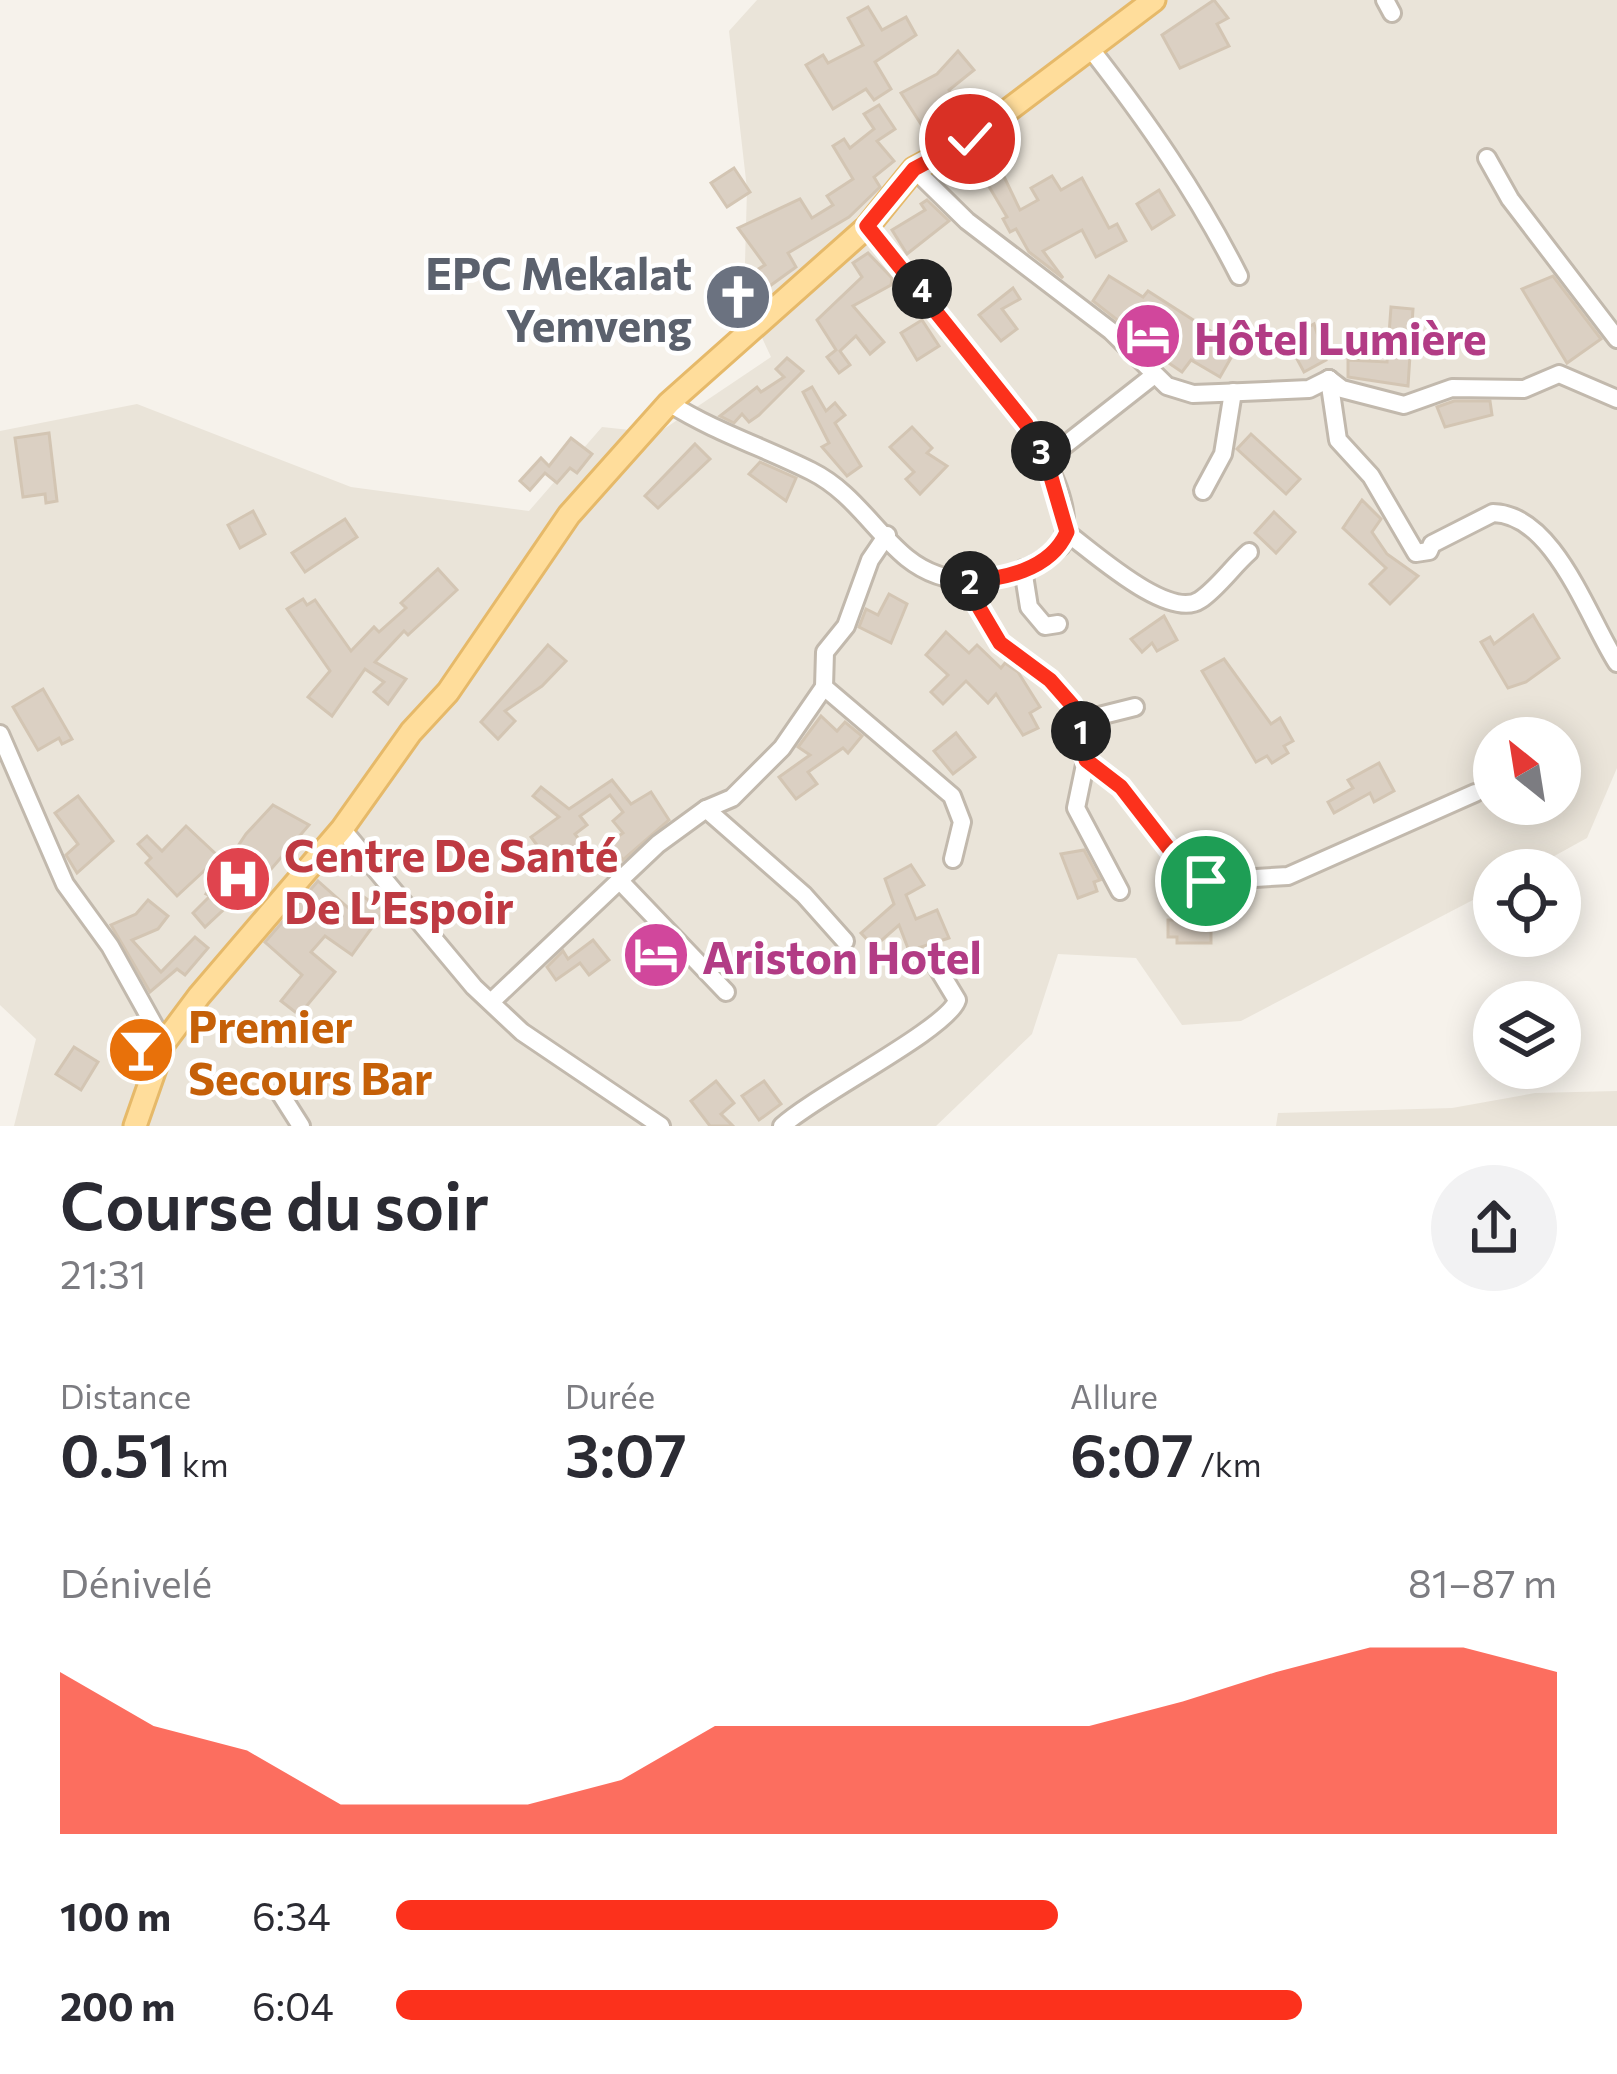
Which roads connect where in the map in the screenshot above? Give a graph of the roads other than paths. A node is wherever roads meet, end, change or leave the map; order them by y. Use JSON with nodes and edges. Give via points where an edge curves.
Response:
{"nodes":[{"id":1,"x":1154,"y":0,"type":"edge"},
{"id":2,"x":1090,"y":48,"type":"junction"},
{"id":3,"x":1486,"y":158,"type":"dead end"},
{"id":4,"x":914,"y":169,"type":"junction"},
{"id":5,"x":867,"y":226,"type":"junction"},
{"id":6,"x":1239,"y":277,"type":"dead end"},
{"id":7,"x":1617,"y":339,"type":"edge"},
{"id":8,"x":1153,"y":376,"type":"junction"},
{"id":9,"x":1329,"y":379,"type":"junction"},
{"id":10,"x":1233,"y":392,"type":"junction"},
{"id":11,"x":1617,"y":399,"type":"edge"},
{"id":12,"x":669,"y":403,"type":"junction"},
{"id":13,"x":1046,"y":460,"type":"junction"},
{"id":14,"x":1203,"y":491,"type":"dead end"},
{"id":15,"x":1067,"y":532,"type":"junction"},
{"id":16,"x":887,"y":535,"type":"junction"},
{"id":17,"x":1249,"y":552,"type":"dead end"},
{"id":18,"x":1023,"y":569,"type":"junction"},
{"id":19,"x":964,"y":582,"type":"junction"},
{"id":20,"x":1058,"y":624,"type":"dead end"},
{"id":21,"x":1617,"y":663,"type":"edge"},
{"id":22,"x":824,"y":687,"type":"junction"},
{"id":23,"x":1135,"y":707,"type":"dead end"},
{"id":24,"x":1078,"y":721,"type":"junction"},
{"id":25,"x":0,"y":734,"type":"edge"},
{"id":26,"x":1086,"y":760,"type":"junction"},
{"id":27,"x":1473,"y":795,"type":"edge"},
{"id":28,"x":706,"y":809,"type":"junction"},
{"id":29,"x":342,"y":829,"type":"junction"},
{"id":30,"x":952,"y":859,"type":"dead end"},
{"id":31,"x":619,"y":880,"type":"junction"},
{"id":32,"x":1120,"y":891,"type":"dead end"},
{"id":33,"x":845,"y":940,"type":"dead end"},
{"id":34,"x":937,"y":967,"type":"dead end"},
{"id":35,"x":727,"y":992,"type":"dead end"},
{"id":36,"x":490,"y":1002,"type":"junction"},
{"id":37,"x":164,"y":1043,"type":"junction"},
{"id":38,"x":280,"y":1093,"type":"dead end"},
{"id":39,"x":135,"y":1126,"type":"edge"},
{"id":40,"x":301,"y":1126,"type":"edge"},
{"id":41,"x":662,"y":1126,"type":"edge"},
{"id":42,"x":782,"y":1126,"type":"edge"}],
"edges":[{"from":1,"to":2,"type":"main road"},
{"from":2,"to":4,"type":"main road","via":[[970,139]]},
{"from":2,"to":6,"type":"street","via":[[1206,210]]},
{"from":3,"to":7,"type":"street"},
{"from":4,"to":5,"type":"main road"},
{"from":4,"to":8,"type":"street","via":[[967,221],[1111,331]]},
{"from":5,"to":12,"type":"main road"},
{"from":5,"to":13,"type":"street","via":[[930,298]]},
{"from":8,"to":10,"type":"street","via":[[1193,394]]},
{"from":8,"to":13,"type":"street"},
{"from":9,"to":10,"type":"street","via":[[1309,389]]},
{"from":9,"to":11,"type":"street","via":[[1404,405],[1452,388],[1524,388],[1559,374]]},
{"from":9,"to":21,"type":"street","via":[[1338,440],[1371,476],[1416,553],[1493,513],[1510,513],[1549,547]]},
{"from":10,"to":14,"type":"street","via":[[1223,454]]},
{"from":12,"to":16,"type":"street","via":[[719,435],[812,472],[853,498]]},
{"from":12,"to":29,"type":"main road","via":[[569,515]]},
{"from":13,"to":15,"type":"street"},
{"from":15,"to":17,"type":"street","via":[[1143,589],[1179,605],[1199,602]]},
{"from":15,"to":18,"type":"street","via":[[1051,555]]},
{"from":16,"to":19,"type":"street","via":[[909,560]]},
{"from":16,"to":22,"type":"street","via":[[846,626],[825,652]]},
{"from":18,"to":19,"type":"street"},
{"from":18,"to":20,"type":"street","via":[[1029,607],[1045,626]]},
{"from":19,"to":24,"type":"street","via":[[1000,643],[1050,680]]},
{"from":22,"to":28,"type":"street","via":[[782,748],[732,798]]},
{"from":22,"to":30,"type":"street","via":[[952,796],[962,822]]},
{"from":23,"to":24,"type":"street"},
{"from":24,"to":26,"type":"street"},
{"from":25,"to":37,"type":"street","via":[[65,884]]},
{"from":26,"to":27,"type":"street","via":[[1206,881],[1288,876]]},
{"from":26,"to":32,"type":"street","via":[[1076,808]]},
{"from":28,"to":31,"type":"street"},
{"from":28,"to":33,"type":"street"},
{"from":29,"to":36,"type":"street"},
{"from":29,"to":37,"type":"main road"},
{"from":31,"to":35,"type":"street"},
{"from":31,"to":36,"type":"street"},
{"from":34,"to":42,"type":"street","via":[[957,1000],[945,1020]]},
{"from":36,"to":41,"type":"street"},
{"from":37,"to":39,"type":"main road"},
{"from":38,"to":40,"type":"street"}]}
